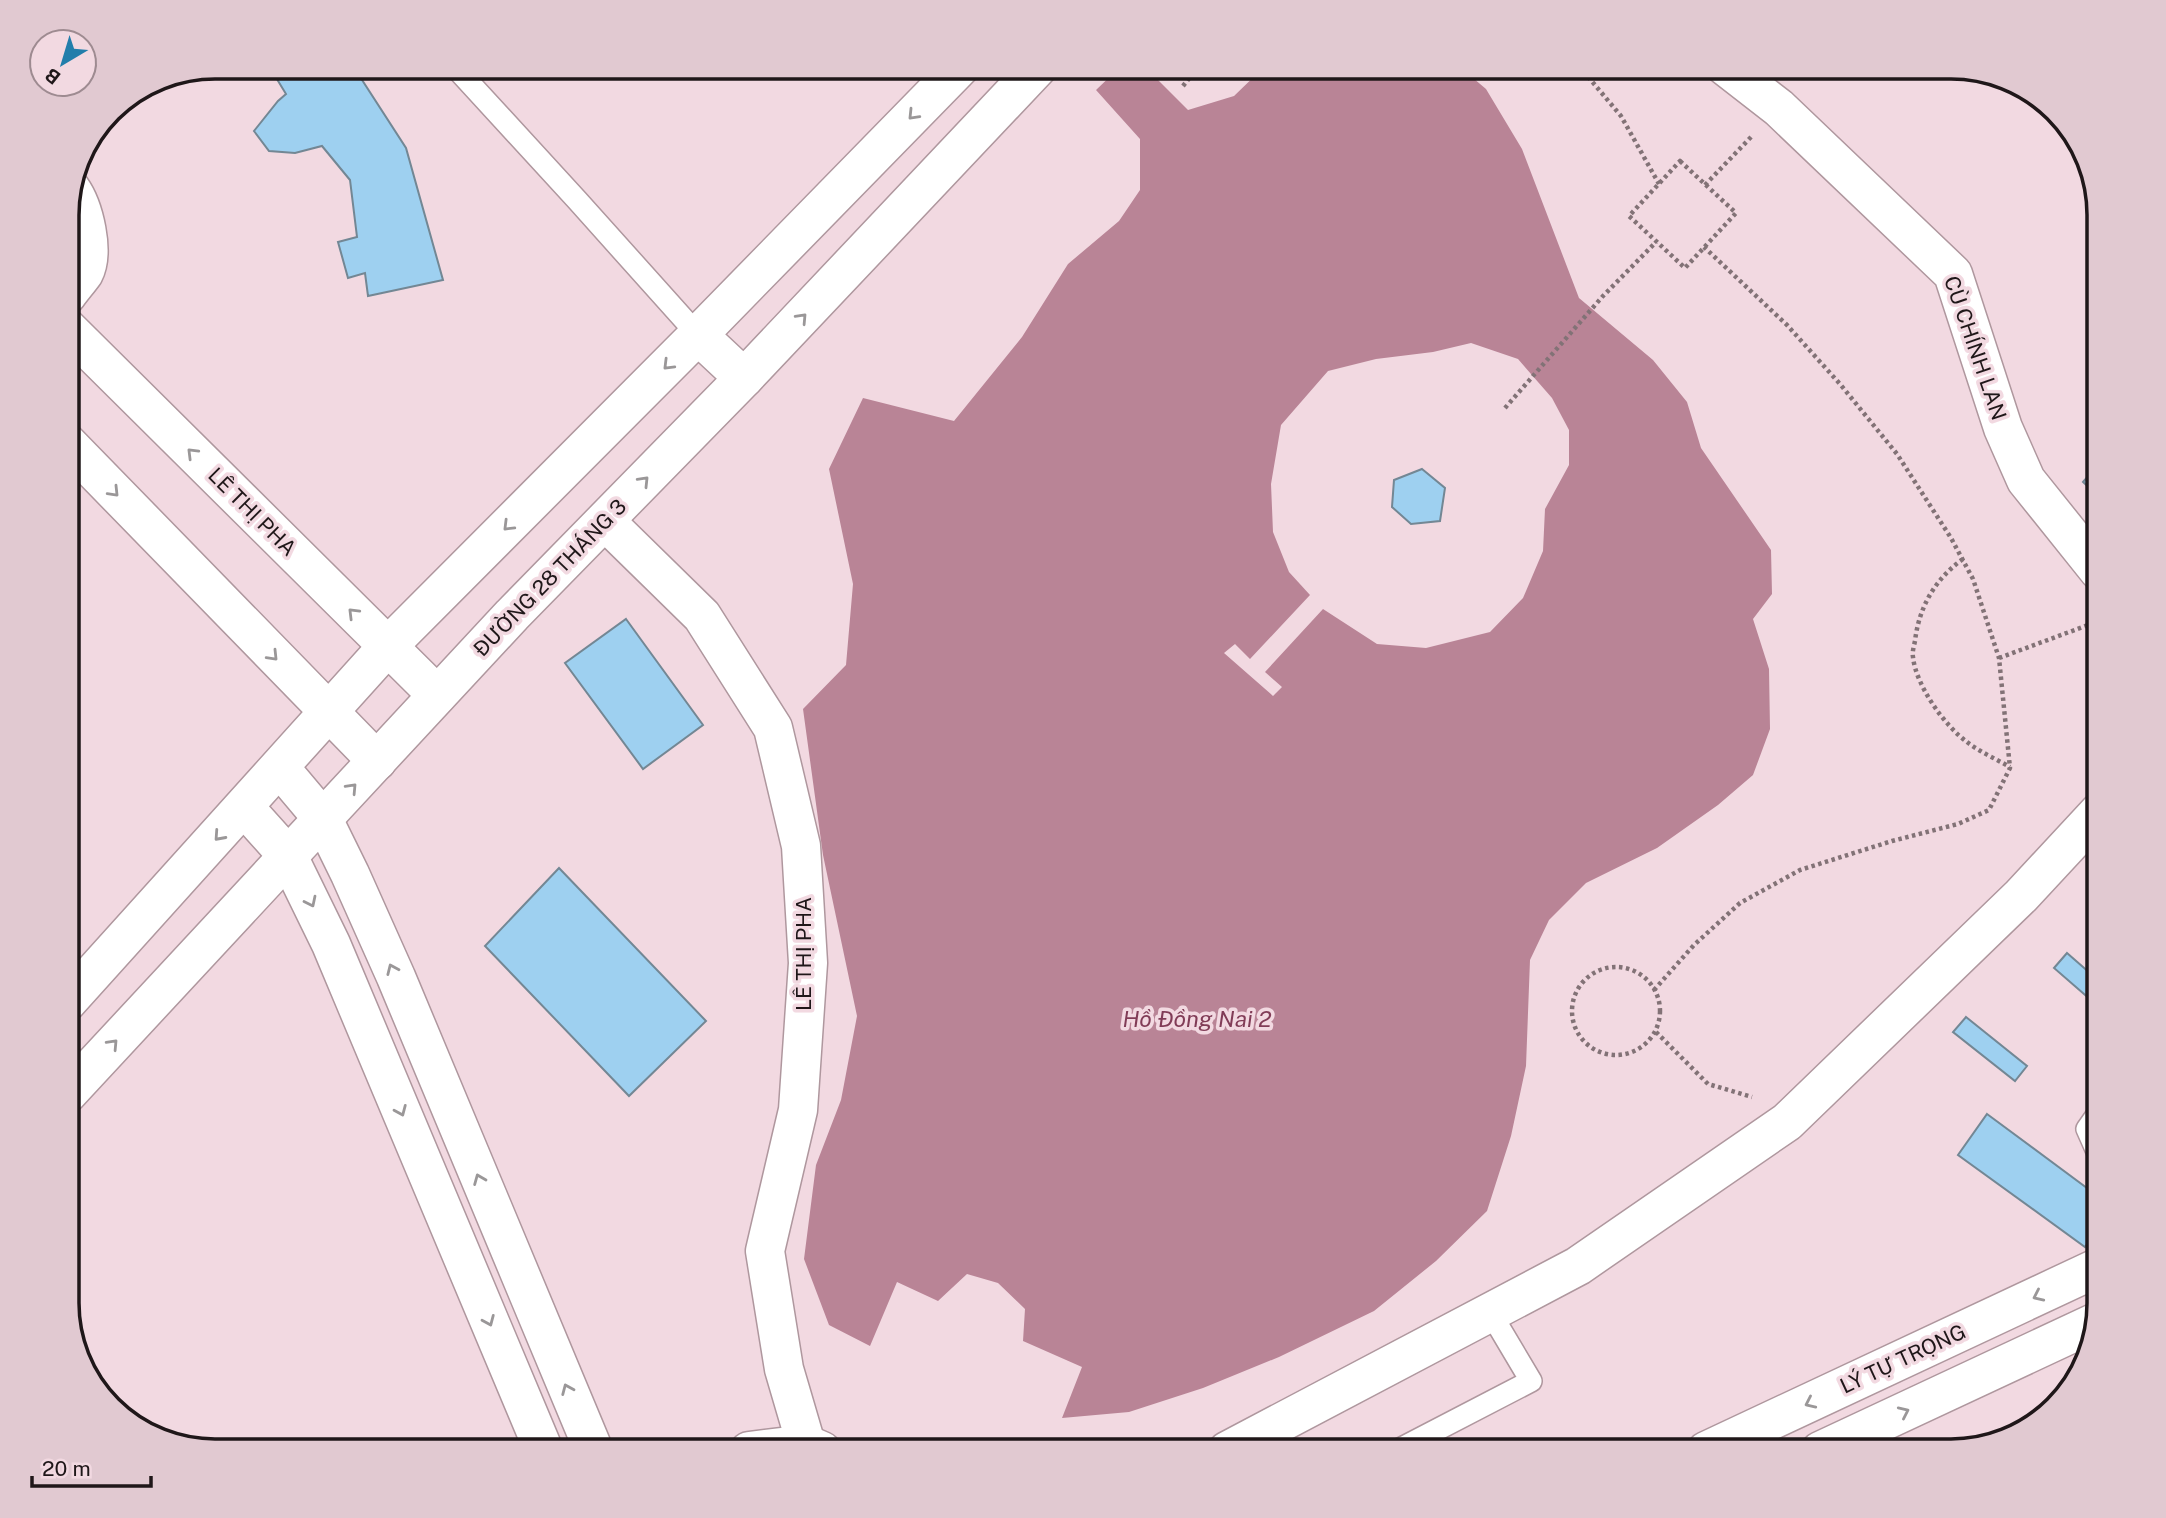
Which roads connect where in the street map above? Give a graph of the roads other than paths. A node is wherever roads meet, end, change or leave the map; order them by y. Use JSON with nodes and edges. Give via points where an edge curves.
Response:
{"nodes":[{"id":1,"x":466,"y":79,"type":"edge"},
{"id":2,"x":948,"y":79,"type":"edge"},
{"id":3,"x":1027,"y":79,"type":"edge"},
{"id":4,"x":1742,"y":79,"type":"edge"},
{"id":5,"x":79,"y":202,"type":"edge"},
{"id":6,"x":79,"y":278,"type":"edge"},
{"id":7,"x":698,"y":335,"type":"junction"},
{"id":8,"x":79,"y":340,"type":"edge"},
{"id":9,"x":744,"y":378,"type":"junction"},
{"id":10,"x":79,"y":455,"type":"edge"},
{"id":11,"x":605,"y":521,"type":"junction"},
{"id":12,"x":2087,"y":556,"type":"edge"},
{"id":13,"x":387,"y":647,"type":"junction"},
{"id":14,"x":437,"y":695,"type":"junction"},
{"id":15,"x":328,"y":713,"type":"junction"},
{"id":16,"x":377,"y":761,"type":"junction"},
{"id":17,"x":280,"y":768,"type":"junction"},
{"id":18,"x":244,"y":807,"type":"junction"},
{"id":19,"x":323,"y":819,"type":"junction"},
{"id":20,"x":2087,"y":824,"type":"edge"},
{"id":21,"x":288,"y":856,"type":"junction"},
{"id":22,"x":79,"y":989,"type":"edge"},
{"id":23,"x":79,"y":1081,"type":"edge"},
{"id":24,"x":2087,"y":1273,"type":"edge"},
{"id":25,"x":1490,"y":1312,"type":"junction"},
{"id":26,"x":2085,"y":1327,"type":"edge"},
{"id":27,"x":539,"y":1439,"type":"edge"},
{"id":28,"x":589,"y":1439,"type":"edge"},
{"id":29,"x":811,"y":1439,"type":"edge"},
{"id":30,"x":1250,"y":1439,"type":"edge"},
{"id":31,"x":1419,"y":1439,"type":"edge"},
{"id":32,"x":1732,"y":1439,"type":"edge"},
{"id":33,"x":1846,"y":1439,"type":"edge"}],
"edges":[{"from":1,"to":7,"type":"lane"},
{"from":2,"to":7,"type":"street","one_way":true},
{"from":9,"to":3,"type":"street","name":"ĐƯỜNG 28 THÁNG 3","one_way":true},
{"from":4,"to":12,"type":"street","name":"CÙ CHÍNH LAN","via":[[1779,108],[1953,274],[2003,428],[2026,480]]},
{"from":5,"to":6,"type":"street","via":[[88,236],[85,270]]},
{"from":7,"to":9,"type":"street"},
{"from":7,"to":13,"type":"street","one_way":true},
{"from":13,"to":8,"type":"street","name":"LÊ THỊ PHA","one_way":true},
{"from":11,"to":9,"type":"street","name":"ĐƯỜNG 28 THÁNG 3","one_way":true},
{"from":10,"to":15,"type":"street","one_way":true},
{"from":11,"to":14,"type":"street","name":"ĐƯỜNG 28 THÁNG 3"},
{"from":11,"to":29,"type":"street","name":"LÊ THỊ PHA","via":[[702,616],[773,728],[801,846],[808,963],[798,1110],[765,1251],[784,1369]]},
{"from":13,"to":14,"type":"street","name":"LÊ THỊ PHA"},
{"from":13,"to":15,"type":"street"},
{"from":14,"to":16,"type":"street","name":"ĐƯỜNG 28 THÁNG 3"},
{"from":15,"to":16,"type":"street"},
{"from":15,"to":17,"type":"street"},
{"from":19,"to":16,"type":"street","name":"ĐƯỜNG 28 THÁNG 3","one_way":true},
{"from":17,"to":18,"type":"street"},
{"from":17,"to":19,"type":"street"},
{"from":18,"to":21,"type":"street"},
{"from":18,"to":22,"type":"street","one_way":true},
{"from":19,"to":21,"type":"street","name":"ĐƯỜNG 28 THÁNG 3"},
{"from":28,"to":19,"type":"street","one_way":true,"via":[[396,976]]},
{"from":20,"to":25,"type":"street","via":[[2021,896],[1787,1122],[1578,1265]]},
{"from":23,"to":21,"type":"street","name":"ĐƯỜNG 28 THÁNG 3","one_way":true},
{"from":21,"to":27,"type":"street","one_way":true,"via":[[336,956]]},
{"from":24,"to":32,"type":"street","name":"LÝ TỰ TRỌNG","one_way":true},
{"from":25,"to":30,"type":"street"},
{"from":25,"to":31,"type":"lane","via":[[1531,1381]]},
{"from":33,"to":26,"type":"street","one_way":true}]}
